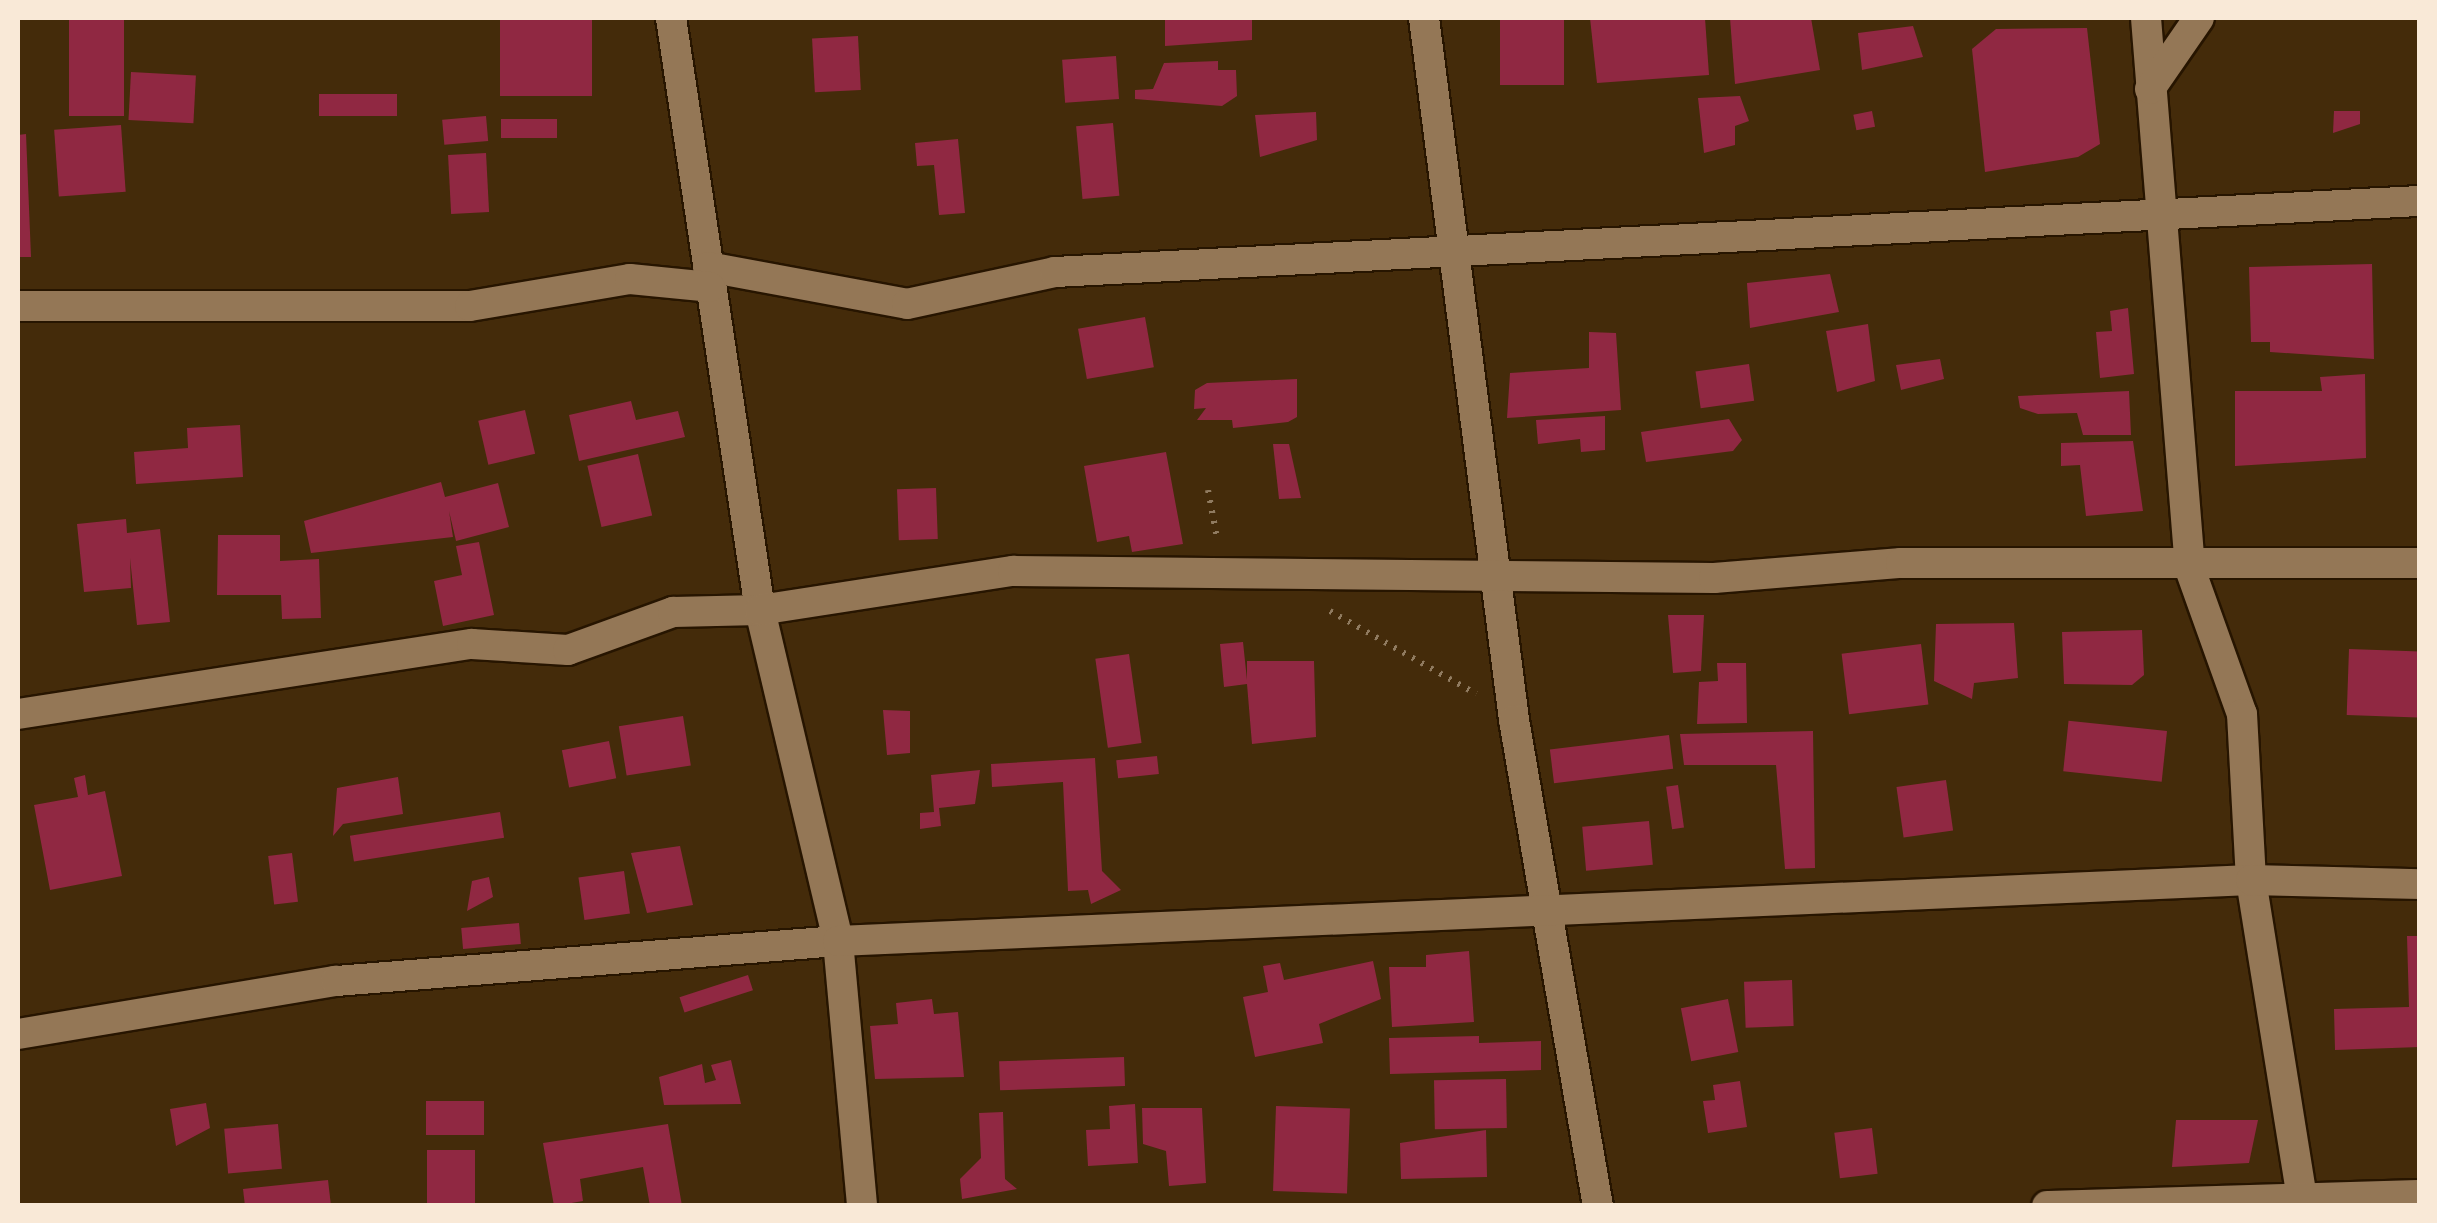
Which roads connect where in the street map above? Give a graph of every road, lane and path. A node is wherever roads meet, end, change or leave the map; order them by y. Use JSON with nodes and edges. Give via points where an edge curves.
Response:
{"nodes":[{"id":1,"x":671,"y":18,"type":"edge"},
{"id":2,"x":1424,"y":18,"type":"edge"},
{"id":3,"x":2146,"y":18,"type":"edge"},
{"id":4,"x":2200,"y":18,"type":"edge"},
{"id":5,"x":2150,"y":90,"type":"junction"},
{"id":6,"x":2420,"y":202,"type":"edge"},
{"id":7,"x":2155,"y":214,"type":"junction"},
{"id":8,"x":1452,"y":245,"type":"junction"},
{"id":9,"x":709,"y":277,"type":"junction"},
{"id":10,"x":18,"y":306,"type":"edge"},
{"id":11,"x":1208,"y":490,"type":"dead end"},
{"id":12,"x":2420,"y":563,"type":"edge"},
{"id":13,"x":2190,"y":569,"type":"junction"},
{"id":14,"x":1254,"y":577,"type":"junction"},
{"id":15,"x":1494,"y":578,"type":"junction"},
{"id":16,"x":1318,"y":606,"type":"dead end"},
{"id":17,"x":760,"y":610,"type":"junction"},
{"id":18,"x":18,"y":714,"type":"edge"},
{"id":19,"x":1514,"y":720,"type":"junction"},
{"id":20,"x":2251,"y":880,"type":"junction"},
{"id":21,"x":2420,"y":884,"type":"edge"},
{"id":22,"x":1549,"y":906,"type":"junction"},
{"id":23,"x":838,"y":941,"type":"junction"},
{"id":24,"x":18,"y":1034,"type":"edge"},
{"id":25,"x":2420,"y":1194,"type":"edge"},
{"id":26,"x":2302,"y":1200,"type":"edge"},
{"id":27,"x":862,"y":1206,"type":"edge"},
{"id":28,"x":1598,"y":1206,"type":"edge"},
{"id":29,"x":2047,"y":1206,"type":"edge"}],
"edges":[{"from":1,"to":9,"type":"street"},
{"from":2,"to":8,"type":"street"},
{"from":3,"to":5,"type":"street"},
{"from":4,"to":5,"type":"street"},
{"from":5,"to":7,"type":"street"},
{"from":6,"to":7,"type":"street"},
{"from":7,"to":8,"type":"street"},
{"from":7,"to":13,"type":"street"},
{"from":8,"to":9,"type":"street","via":[[1054,272],[907,304]]},
{"from":8,"to":15,"type":"street"},
{"from":9,"to":10,"type":"street","via":[[630,279],[470,306]]},
{"from":9,"to":17,"type":"street"},
{"from":11,"to":14,"type":"path","via":[[1214,535]]},
{"from":12,"to":13,"type":"street"},
{"from":13,"to":15,"type":"street","via":[[1900,563],[1714,578]]},
{"from":13,"to":20,"type":"street","via":[[2242,714]]},
{"from":14,"to":15,"type":"street"},
{"from":14,"to":17,"type":"street","via":[[1013,571]]},
{"from":15,"to":19,"type":"street"},
{"from":16,"to":19,"type":"path"},
{"from":17,"to":18,"type":"street","via":[[674,612],[568,650],[472,644]]},
{"from":17,"to":23,"type":"street"},
{"from":19,"to":22,"type":"street"},
{"from":20,"to":21,"type":"street"},
{"from":20,"to":22,"type":"street","via":[[1903,901]]},
{"from":20,"to":26,"type":"street"},
{"from":22,"to":23,"type":"street"},
{"from":22,"to":28,"type":"street"},
{"from":23,"to":24,"type":"street","via":[[336,981]]},
{"from":23,"to":27,"type":"street"},
{"from":25,"to":26,"type":"street"},
{"from":26,"to":29,"type":"street"}]}
